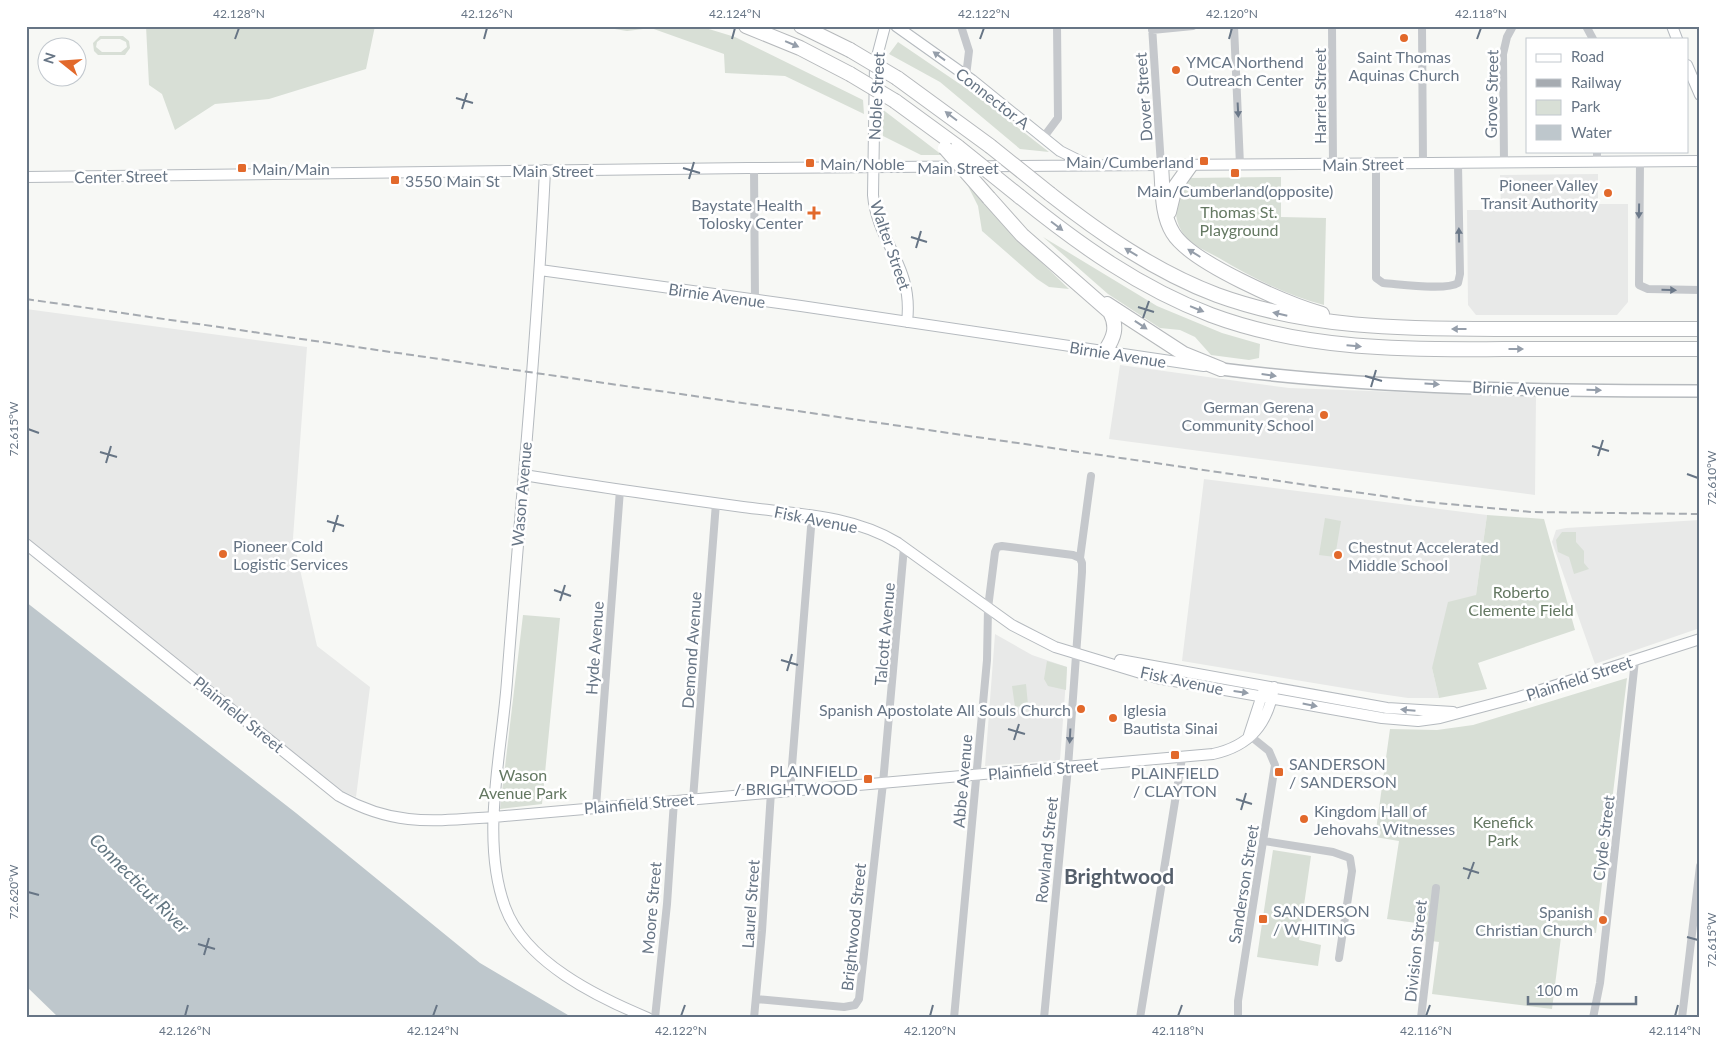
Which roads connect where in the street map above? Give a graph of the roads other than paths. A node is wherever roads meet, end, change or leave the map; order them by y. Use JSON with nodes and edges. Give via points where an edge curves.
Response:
{"nodes":[{"id":1,"x":746,"y":26,"type":"edge"},
{"id":2,"x":801,"y":26,"type":"edge"},
{"id":3,"x":885,"y":26,"type":"edge"},
{"id":4,"x":896,"y":26,"type":"edge"},
{"id":5,"x":961,"y":26,"type":"edge"},
{"id":6,"x":1057,"y":26,"type":"edge"},
{"id":7,"x":1193,"y":26,"type":"edge"},
{"id":8,"x":1234,"y":26,"type":"edge"},
{"id":9,"x":1332,"y":26,"type":"edge"},
{"id":10,"x":1422,"y":26,"type":"edge"},
{"id":11,"x":1513,"y":26,"type":"edge"},
{"id":12,"x":1586,"y":26,"type":"edge"},
{"id":13,"x":1672,"y":26,"type":"edge"},
{"id":14,"x":1152,"y":28,"type":"edge"},
{"id":15,"x":1592,"y":38,"type":"edge"},
{"id":16,"x":1677,"y":38,"type":"edge"},
{"id":17,"x":1688,"y":66,"type":"edge"},
{"id":18,"x":966,"y":76,"type":"junction"},
{"id":19,"x":1700,"y":95,"type":"edge"},
{"id":20,"x":1043,"y":138,"type":"junction"},
{"id":21,"x":952,"y":148,"type":"junction"},
{"id":22,"x":1597,"y":157,"type":"edge"},
{"id":23,"x":1700,"y":161,"type":"edge"},
{"id":24,"x":1640,"y":162,"type":"junction"},
{"id":25,"x":1504,"y":163,"type":"junction"},
{"id":26,"x":1376,"y":164,"type":"junction"},
{"id":27,"x":1424,"y":164,"type":"junction"},
{"id":28,"x":1458,"y":164,"type":"junction"},
{"id":29,"x":1240,"y":165,"type":"junction"},
{"id":30,"x":1333,"y":165,"type":"junction"},
{"id":31,"x":1161,"y":166,"type":"junction"},
{"id":32,"x":1190,"y":166,"type":"junction"},
{"id":33,"x":1091,"y":167,"type":"junction"},
{"id":34,"x":754,"y":168,"type":"junction"},
{"id":35,"x":872,"y":168,"type":"junction"},
{"id":36,"x":544,"y":170,"type":"junction"},
{"id":37,"x":216,"y":174,"type":"joint"},
{"id":38,"x":26,"y":177,"type":"edge"},
{"id":39,"x":1168,"y":220,"type":"junction"},
{"id":40,"x":540,"y":270,"type":"junction"},
{"id":41,"x":1071,"y":279,"type":"junction"},
{"id":42,"x":1700,"y":290,"type":"edge"},
{"id":43,"x":755,"y":300,"type":"junction"},
{"id":44,"x":907,"y":322,"type":"junction"},
{"id":45,"x":1366,"y":326,"type":"junction"},
{"id":46,"x":1699,"y":326,"type":"edge"},
{"id":47,"x":1699,"y":349,"type":"edge"},
{"id":48,"x":1105,"y":352,"type":"junction"},
{"id":49,"x":1221,"y":368,"type":"junction"},
{"id":50,"x":1700,"y":391,"type":"edge"},
{"id":51,"x":524,"y":475,"type":"junction"},
{"id":52,"x":1091,"y":476,"type":"dead end"},
{"id":53,"x":620,"y":490,"type":"junction"},
{"id":54,"x":716,"y":503,"type":"junction"},
{"id":55,"x":812,"y":515,"type":"junction"},
{"id":56,"x":26,"y":544,"type":"edge"},
{"id":57,"x":904,"y":547,"type":"junction"},
{"id":58,"x":1080,"y":558,"type":"junction"},
{"id":59,"x":988,"y":608,"type":"junction"},
{"id":60,"x":1700,"y":639,"type":"edge"},
{"id":61,"x":1075,"y":652,"type":"junction"},
{"id":62,"x":1635,"y":660,"type":"junction"},
{"id":63,"x":1269,"y":691,"type":"junction"},
{"id":64,"x":1378,"y":706,"type":"junction"},
{"id":65,"x":1457,"y":713,"type":"junction"},
{"id":66,"x":1377,"y":717,"type":"junction"},
{"id":67,"x":1249,"y":735,"type":"junction"},
{"id":68,"x":1182,"y":758,"type":"junction"},
{"id":69,"x":1068,"y":767,"type":"junction"},
{"id":70,"x":977,"y":775,"type":"junction"},
{"id":71,"x":883,"y":782,"type":"junction"},
{"id":72,"x":790,"y":791,"type":"junction"},
{"id":73,"x":771,"y":792,"type":"junction"},
{"id":74,"x":693,"y":799,"type":"junction"},
{"id":75,"x":674,"y":801,"type":"junction"},
{"id":76,"x":596,"y":807,"type":"junction"},
{"id":77,"x":494,"y":817,"type":"junction"},
{"id":78,"x":1264,"y":841,"type":"junction"},
{"id":79,"x":1700,"y":866,"type":"edge"},
{"id":80,"x":1436,"y":888,"type":"dead end"},
{"id":81,"x":1339,"y":958,"type":"dead end"},
{"id":82,"x":756,"y":999,"type":"junction"},
{"id":83,"x":648,"y":1018,"type":"edge"},
{"id":84,"x":654,"y":1018,"type":"edge"},
{"id":85,"x":754,"y":1018,"type":"edge"},
{"id":86,"x":954,"y":1018,"type":"edge"},
{"id":87,"x":1044,"y":1018,"type":"edge"},
{"id":88,"x":1140,"y":1018,"type":"edge"},
{"id":89,"x":1238,"y":1018,"type":"edge"},
{"id":90,"x":1421,"y":1018,"type":"edge"},
{"id":91,"x":1593,"y":1018,"type":"edge"},
{"id":92,"x":1682,"y":1018,"type":"edge"}],
"edges":[{"from":1,"to":21,"type":"highway","one_way":true,"bridge":true,"via":[[800,48],[850,74],[895,101]]},
{"from":45,"to":2,"type":"highway","one_way":true,"bridge":true,"via":[[1272,312],[1193,285],[1125,248],[897,78]]},
{"from":3,"to":35,"type":"street","name":"Noble Street","via":[[875,64]]},
{"from":18,"to":4,"type":"street","name":"Connector A","one_way":true},
{"from":5,"to":18,"type":"street","via":[[969,51]]},
{"from":6,"to":20,"type":"street","via":[[1058,118]]},
{"from":7,"to":14,"type":"street"},
{"from":8,"to":29,"type":"street","one_way":true},
{"from":9,"to":30,"type":"street","name":"Harriet Street"},
{"from":10,"to":27,"type":"street"},
{"from":11,"to":25,"type":"street","name":"Grove Street","via":[[1504,54]]},
{"from":12,"to":15,"type":"street"},
{"from":13,"to":16,"type":"street"},
{"from":14,"to":31,"type":"street","name":"Dover Street"},
{"from":17,"to":19,"type":"street"},
{"from":18,"to":20,"type":"street","name":"Connector A"},
{"from":20,"to":33,"type":"street","name":"Connector A","via":[[1064,154]]},
{"from":21,"to":41,"type":"highway","bridge":true,"via":[[989,198],[1022,235]]},
{"from":21,"to":47,"type":"highway","one_way":true,"bridge":true,"via":[[1074,239],[1140,281],[1212,315],[1275,334],[1391,348]]},
{"from":22,"to":24,"type":"street","name":"Main Street"},
{"from":22,"to":25,"type":"street","name":"Main Street"},
{"from":23,"to":24,"type":"street","name":"Main Street"},
{"from":24,"to":42,"type":"street","one_way":true,"via":[[1639,285],[1648,289]]},
{"from":25,"to":28,"type":"street","name":"Main Street"},
{"from":26,"to":27,"type":"street","name":"Main Street"},
{"from":26,"to":28,"type":"street","one_way":true,"via":[[1376,278],[1383,283],[1448,286],[1458,283],[1460,274]]},
{"from":26,"to":30,"type":"street","name":"Main Street"},
{"from":27,"to":28,"type":"street","name":"Main Street"},
{"from":29,"to":30,"type":"street","name":"Main Street"},
{"from":29,"to":32,"type":"street","name":"Main Street"},
{"from":31,"to":32,"type":"street","name":"Main Street"},
{"from":31,"to":33,"type":"street","name":"Main Street"},
{"from":31,"to":39,"type":"highway"},
{"from":32,"to":39,"type":"highway","via":[[1173,192]]},
{"from":33,"to":35,"type":"street","name":"Main Street"},
{"from":34,"to":35,"type":"street","name":"Main Street"},
{"from":34,"to":36,"type":"street","name":"Main Street"},
{"from":34,"to":43,"type":"street"},
{"from":35,"to":44,"type":"street","name":"Walter Street","via":[[877,214],[906,283]]},
{"from":36,"to":37,"type":"street","name":"Main Street"},
{"from":36,"to":40,"type":"street","name":"Wason Avenue"},
{"from":37,"to":38,"type":"street","name":"Center Street"},
{"from":45,"to":39,"type":"highway","one_way":true,"via":[[1297,306],[1254,287],[1188,249],[1176,238]]},
{"from":40,"to":43,"type":"street","name":"Birnie Avenue"},
{"from":40,"to":51,"type":"street","name":"Wason Avenue"},
{"from":41,"to":48,"type":"highway","via":[[1112,315],[1115,332]]},
{"from":41,"to":49,"type":"highway","one_way":true,"via":[[1184,354]]},
{"from":43,"to":44,"type":"street","name":"Birnie Avenue"},
{"from":44,"to":48,"type":"street","name":"Birnie Avenue"},
{"from":46,"to":45,"type":"highway","one_way":true,"via":[[1613,329]]},
{"from":48,"to":49,"type":"street","name":"Birnie Avenue"},
{"from":49,"to":50,"type":"main road","name":"Birnie Avenue","one_way":true,"via":[[1324,380],[1565,390]]},
{"from":51,"to":53,"type":"street","name":"Fisk Avenue"},
{"from":51,"to":77,"type":"street","name":"Wason Avenue"},
{"from":52,"to":58,"type":"street","name":"Rowland Street"},
{"from":53,"to":54,"type":"street","name":"Fisk Avenue"},
{"from":53,"to":76,"type":"street","name":"Hyde Avenue"},
{"from":54,"to":55,"type":"street","name":"Fisk Avenue"},
{"from":54,"to":74,"type":"street","name":"Demond Avenue"},
{"from":55,"to":57,"type":"street","name":"Fisk Avenue","via":[[862,527]]},
{"from":55,"to":72,"type":"street"},
{"from":56,"to":77,"type":"street","name":"Plainfield Street","via":[[340,796],[364,809],[410,820],[430,822]]},
{"from":57,"to":59,"type":"street","name":"Fisk Avenue"},
{"from":57,"to":71,"type":"street","name":"Talcott Avenue"},
{"from":58,"to":59,"type":"street","name":"Abbe Avenue","via":[[1028,548],[997,547]]},
{"from":58,"to":61,"type":"street","name":"Rowland Street","via":[[1082,572]]},
{"from":59,"to":61,"type":"street","name":"Fisk Avenue","via":[[1028,636]]},
{"from":59,"to":70,"type":"street","name":"Abbe Avenue"},
{"from":60,"to":62,"type":"street","name":"Plainfield Street"},
{"from":61,"to":63,"type":"street","name":"Fisk Avenue"},
{"from":61,"to":69,"type":"street","name":"Rowland Street","one_way":true},
{"from":62,"to":65,"type":"street","name":"Plainfield Street"},
{"from":62,"to":91,"type":"street","name":"Clyde Street","via":[[1600,983]]},
{"from":63,"to":64,"type":"street","name":"Plainfield Street"},
{"from":63,"to":66,"type":"street","name":"Plainfield Street","one_way":true},
{"from":63,"to":67,"type":"street"},
{"from":65,"to":64,"type":"street","name":"Plainfield Street","one_way":true},
{"from":64,"to":66,"type":"street"},
{"from":65,"to":66,"type":"street","name":"Plainfield Street","via":[[1418,721]]},
{"from":67,"to":68,"type":"street","name":"Plainfield Street","via":[[1218,753]]},
{"from":67,"to":78,"type":"street","name":"Sanderson Street","via":[[1274,761]]},
{"from":68,"to":69,"type":"street","name":"Plainfield Street"},
{"from":68,"to":88,"type":"street"},
{"from":69,"to":70,"type":"street","name":"Plainfield Street"},
{"from":69,"to":87,"type":"street","name":"Rowland Street"},
{"from":70,"to":71,"type":"street","name":"Plainfield Street"},
{"from":70,"to":86,"type":"street","name":"Abbe Avenue"},
{"from":71,"to":72,"type":"street","name":"Plainfield Street"},
{"from":71,"to":82,"type":"street","name":"Brightwood Street","via":[[861,993],[857,1002],[844,1007]]},
{"from":72,"to":73,"type":"street","name":"Plainfield Street"},
{"from":73,"to":74,"type":"street","name":"Plainfield Street"},
{"from":73,"to":82,"type":"street","name":"Laurel Street"},
{"from":74,"to":75,"type":"street","name":"Plainfield Street"},
{"from":75,"to":76,"type":"street","name":"Plainfield Street"},
{"from":75,"to":84,"type":"street","name":"Moore Street"},
{"from":76,"to":77,"type":"street","name":"Plainfield Street"},
{"from":77,"to":83,"type":"street","name":"Wason Avenue","via":[[496,875],[505,908],[528,944],[542,959],[572,978]]},
{"from":78,"to":81,"type":"street","via":[[1334,852],[1351,860]]},
{"from":78,"to":89,"type":"street","name":"Sanderson Street"},
{"from":79,"to":92,"type":"street"},
{"from":80,"to":90,"type":"street","name":"Division Street"},
{"from":82,"to":85,"type":"street","name":"Laurel Street"}]}
